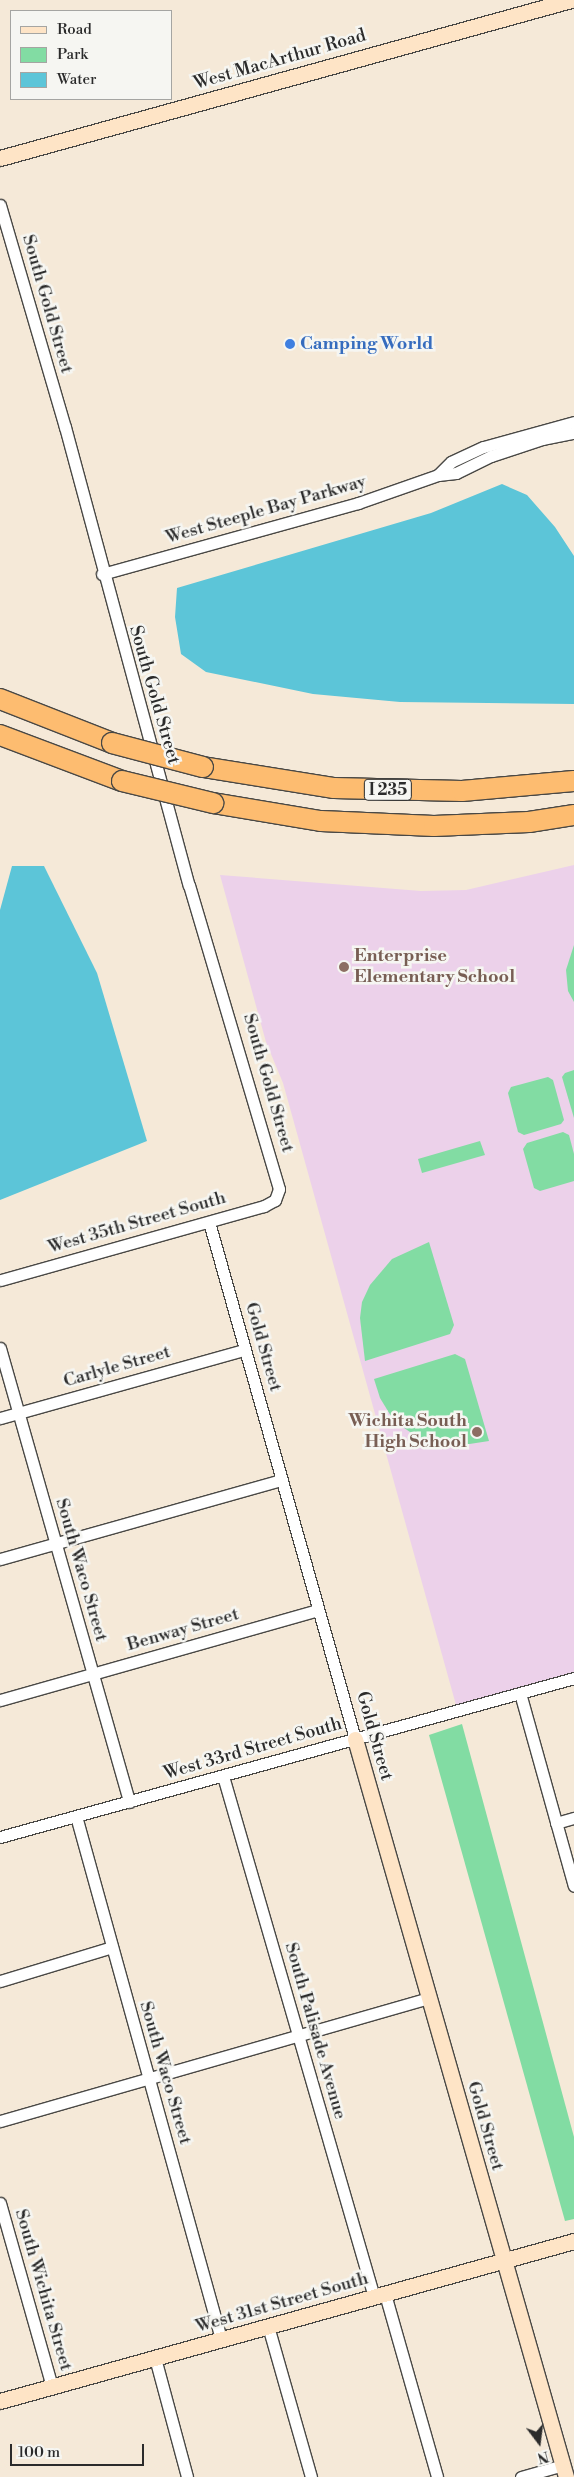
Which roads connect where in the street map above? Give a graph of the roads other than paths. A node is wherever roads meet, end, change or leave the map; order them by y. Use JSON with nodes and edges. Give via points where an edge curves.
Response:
{"nodes":[{"id":1,"x":570,"y":0,"type":"edge"},
{"id":2,"x":0,"y":158,"type":"edge"},
{"id":3,"x":0,"y":205,"type":"edge"},
{"id":4,"x":574,"y":422,"type":"edge"},
{"id":5,"x":574,"y":433,"type":"edge"},
{"id":6,"x":438,"y":475,"type":"junction"},
{"id":7,"x":102,"y":574,"type":"junction"},
{"id":8,"x":0,"y":699,"type":"edge"},
{"id":9,"x":0,"y":735,"type":"edge"},
{"id":10,"x":574,"y":781,"type":"edge"},
{"id":11,"x":574,"y":815,"type":"edge"},
{"id":12,"x":279,"y":1193,"type":"joint"},
{"id":13,"x":209,"y":1222,"type":"junction"},
{"id":14,"x":0,"y":1280,"type":"edge"},
{"id":15,"x":0,"y":1348,"type":"edge"},
{"id":16,"x":244,"y":1350,"type":"junction"},
{"id":17,"x":19,"y":1413,"type":"junction"},
{"id":18,"x":0,"y":1418,"type":"edge"},
{"id":19,"x":281,"y":1480,"type":"junction"},
{"id":20,"x":56,"y":1543,"type":"junction"},
{"id":21,"x":0,"y":1559,"type":"edge"},
{"id":22,"x":318,"y":1610,"type":"junction"},
{"id":23,"x":92,"y":1674,"type":"junction"},
{"id":24,"x":574,"y":1678,"type":"edge"},
{"id":25,"x":520,"y":1693,"type":"junction"},
{"id":26,"x":0,"y":1700,"type":"edge"},
{"id":27,"x":355,"y":1739,"type":"junction"},
{"id":28,"x":223,"y":1776,"type":"junction"},
{"id":29,"x":129,"y":1802,"type":"junction"},
{"id":30,"x":76,"y":1816,"type":"junction"},
{"id":31,"x":574,"y":1818,"type":"edge"},
{"id":32,"x":556,"y":1823,"type":"junction"},
{"id":33,"x":0,"y":1837,"type":"edge"},
{"id":34,"x":574,"y":1886,"type":"edge"},
{"id":35,"x":112,"y":1948,"type":"junction"},
{"id":36,"x":0,"y":1981,"type":"edge"},
{"id":37,"x":429,"y":1998,"type":"junction"},
{"id":38,"x":298,"y":2034,"type":"junction"},
{"id":39,"x":149,"y":2078,"type":"junction"},
{"id":40,"x":0,"y":2121,"type":"edge"},
{"id":41,"x":0,"y":2203,"type":"edge"},
{"id":42,"x":574,"y":2241,"type":"edge"},
{"id":43,"x":504,"y":2261,"type":"junction"},
{"id":44,"x":379,"y":2295,"type":"junction"},
{"id":45,"x":268,"y":2326,"type":"junction"},
{"id":46,"x":221,"y":2339,"type":"junction"},
{"id":47,"x":155,"y":2358,"type":"junction"},
{"id":48,"x":52,"y":2387,"type":"junction"},
{"id":49,"x":0,"y":2401,"type":"edge"},
{"id":50,"x":565,"y":2471,"type":"edge"},
{"id":51,"x":186,"y":2477,"type":"edge"},
{"id":52,"x":311,"y":2477,"type":"edge"},
{"id":53,"x":437,"y":2477,"type":"edge"},
{"id":54,"x":521,"y":2477,"type":"edge"}],
"edges":[{"from":1,"to":2,"type":"street","name":"West MacArthur Road"},
{"from":3,"to":7,"type":"street","name":"South Gold Street","via":[[65,427]]},
{"from":4,"to":6,"type":"street","name":"West Steeple Bay Parkway","via":[[483,447],[451,462]]},
{"from":5,"to":6,"type":"street","name":"West Steeple Bay Parkway","via":[[542,439],[491,456],[456,473]]},
{"from":6,"to":7,"type":"street","name":"West Steeple Bay Parkway","via":[[358,502]]},
{"from":7,"to":12,"type":"street","name":"South Gold Street","via":[[189,885],[263,1125]]},
{"from":8,"to":10,"type":"highway","number":"I 235","bridge":true,"via":[[112,742],[203,767],[334,788],[462,791]]},
{"from":9,"to":11,"type":"highway","number":"I 235","bridge":true,"via":[[122,781],[213,804],[321,821],[434,826],[529,822]]},
{"from":12,"to":13,"type":"street","name":"West 35th Street South","via":[[270,1203]]},
{"from":13,"to":14,"type":"street","name":"West 35th Street South"},
{"from":13,"to":16,"type":"street","name":"Gold Street"},
{"from":15,"to":17,"type":"street","name":"South Waco Street"},
{"from":16,"to":17,"type":"street","name":"Carlyle Street"},
{"from":16,"to":19,"type":"street","name":"Gold Street"},
{"from":17,"to":18,"type":"street","name":"Carlyle Street"},
{"from":17,"to":20,"type":"street","name":"South Waco Street"},
{"from":19,"to":20,"type":"street"},
{"from":19,"to":22,"type":"street","name":"Gold Street"},
{"from":20,"to":21,"type":"street"},
{"from":20,"to":23,"type":"street","name":"South Waco Street"},
{"from":22,"to":23,"type":"street","name":"Benway Street"},
{"from":22,"to":27,"type":"street","name":"Gold Street"},
{"from":23,"to":26,"type":"street","name":"Benway Street"},
{"from":23,"to":29,"type":"street","name":"South Waco Street"},
{"from":24,"to":25,"type":"street","name":"West 33rd Street South"},
{"from":25,"to":27,"type":"street","name":"West 33rd Street South"},
{"from":25,"to":32,"type":"street"},
{"from":27,"to":28,"type":"street","name":"West 33rd Street South"},
{"from":27,"to":37,"type":"street","name":"Gold Street"},
{"from":28,"to":29,"type":"street","name":"West 33rd Street South"},
{"from":28,"to":38,"type":"street","name":"South Palisade Avenue"},
{"from":29,"to":30,"type":"street","name":"West 33rd Street South"},
{"from":30,"to":33,"type":"street","name":"West 33rd Street South"},
{"from":30,"to":35,"type":"street","name":"South Waco Street"},
{"from":31,"to":32,"type":"street"},
{"from":32,"to":34,"type":"street"},
{"from":35,"to":36,"type":"street"},
{"from":35,"to":39,"type":"street","name":"South Waco Street"},
{"from":37,"to":38,"type":"street"},
{"from":37,"to":43,"type":"street","name":"Gold Street"},
{"from":38,"to":39,"type":"street"},
{"from":38,"to":44,"type":"street","name":"South Palisade Avenue"},
{"from":39,"to":40,"type":"street"},
{"from":39,"to":46,"type":"street","name":"South Waco Street"},
{"from":41,"to":48,"type":"street","name":"South Wichita Street"},
{"from":42,"to":43,"type":"street","name":"West 31st Street South"},
{"from":43,"to":44,"type":"street","name":"West 31st Street South"},
{"from":43,"to":50,"type":"street","name":"Gold Street"},
{"from":44,"to":45,"type":"street","name":"West 31st Street South"},
{"from":44,"to":53,"type":"street","name":"South Palisade Avenue"},
{"from":45,"to":46,"type":"street","name":"West 31st Street South"},
{"from":45,"to":52,"type":"street"},
{"from":46,"to":47,"type":"street","name":"West 31st Street South"},
{"from":47,"to":48,"type":"street","name":"West 31st Street South"},
{"from":47,"to":51,"type":"street"},
{"from":48,"to":49,"type":"street","name":"West 31st Street South"},
{"from":50,"to":54,"type":"street"}]}
